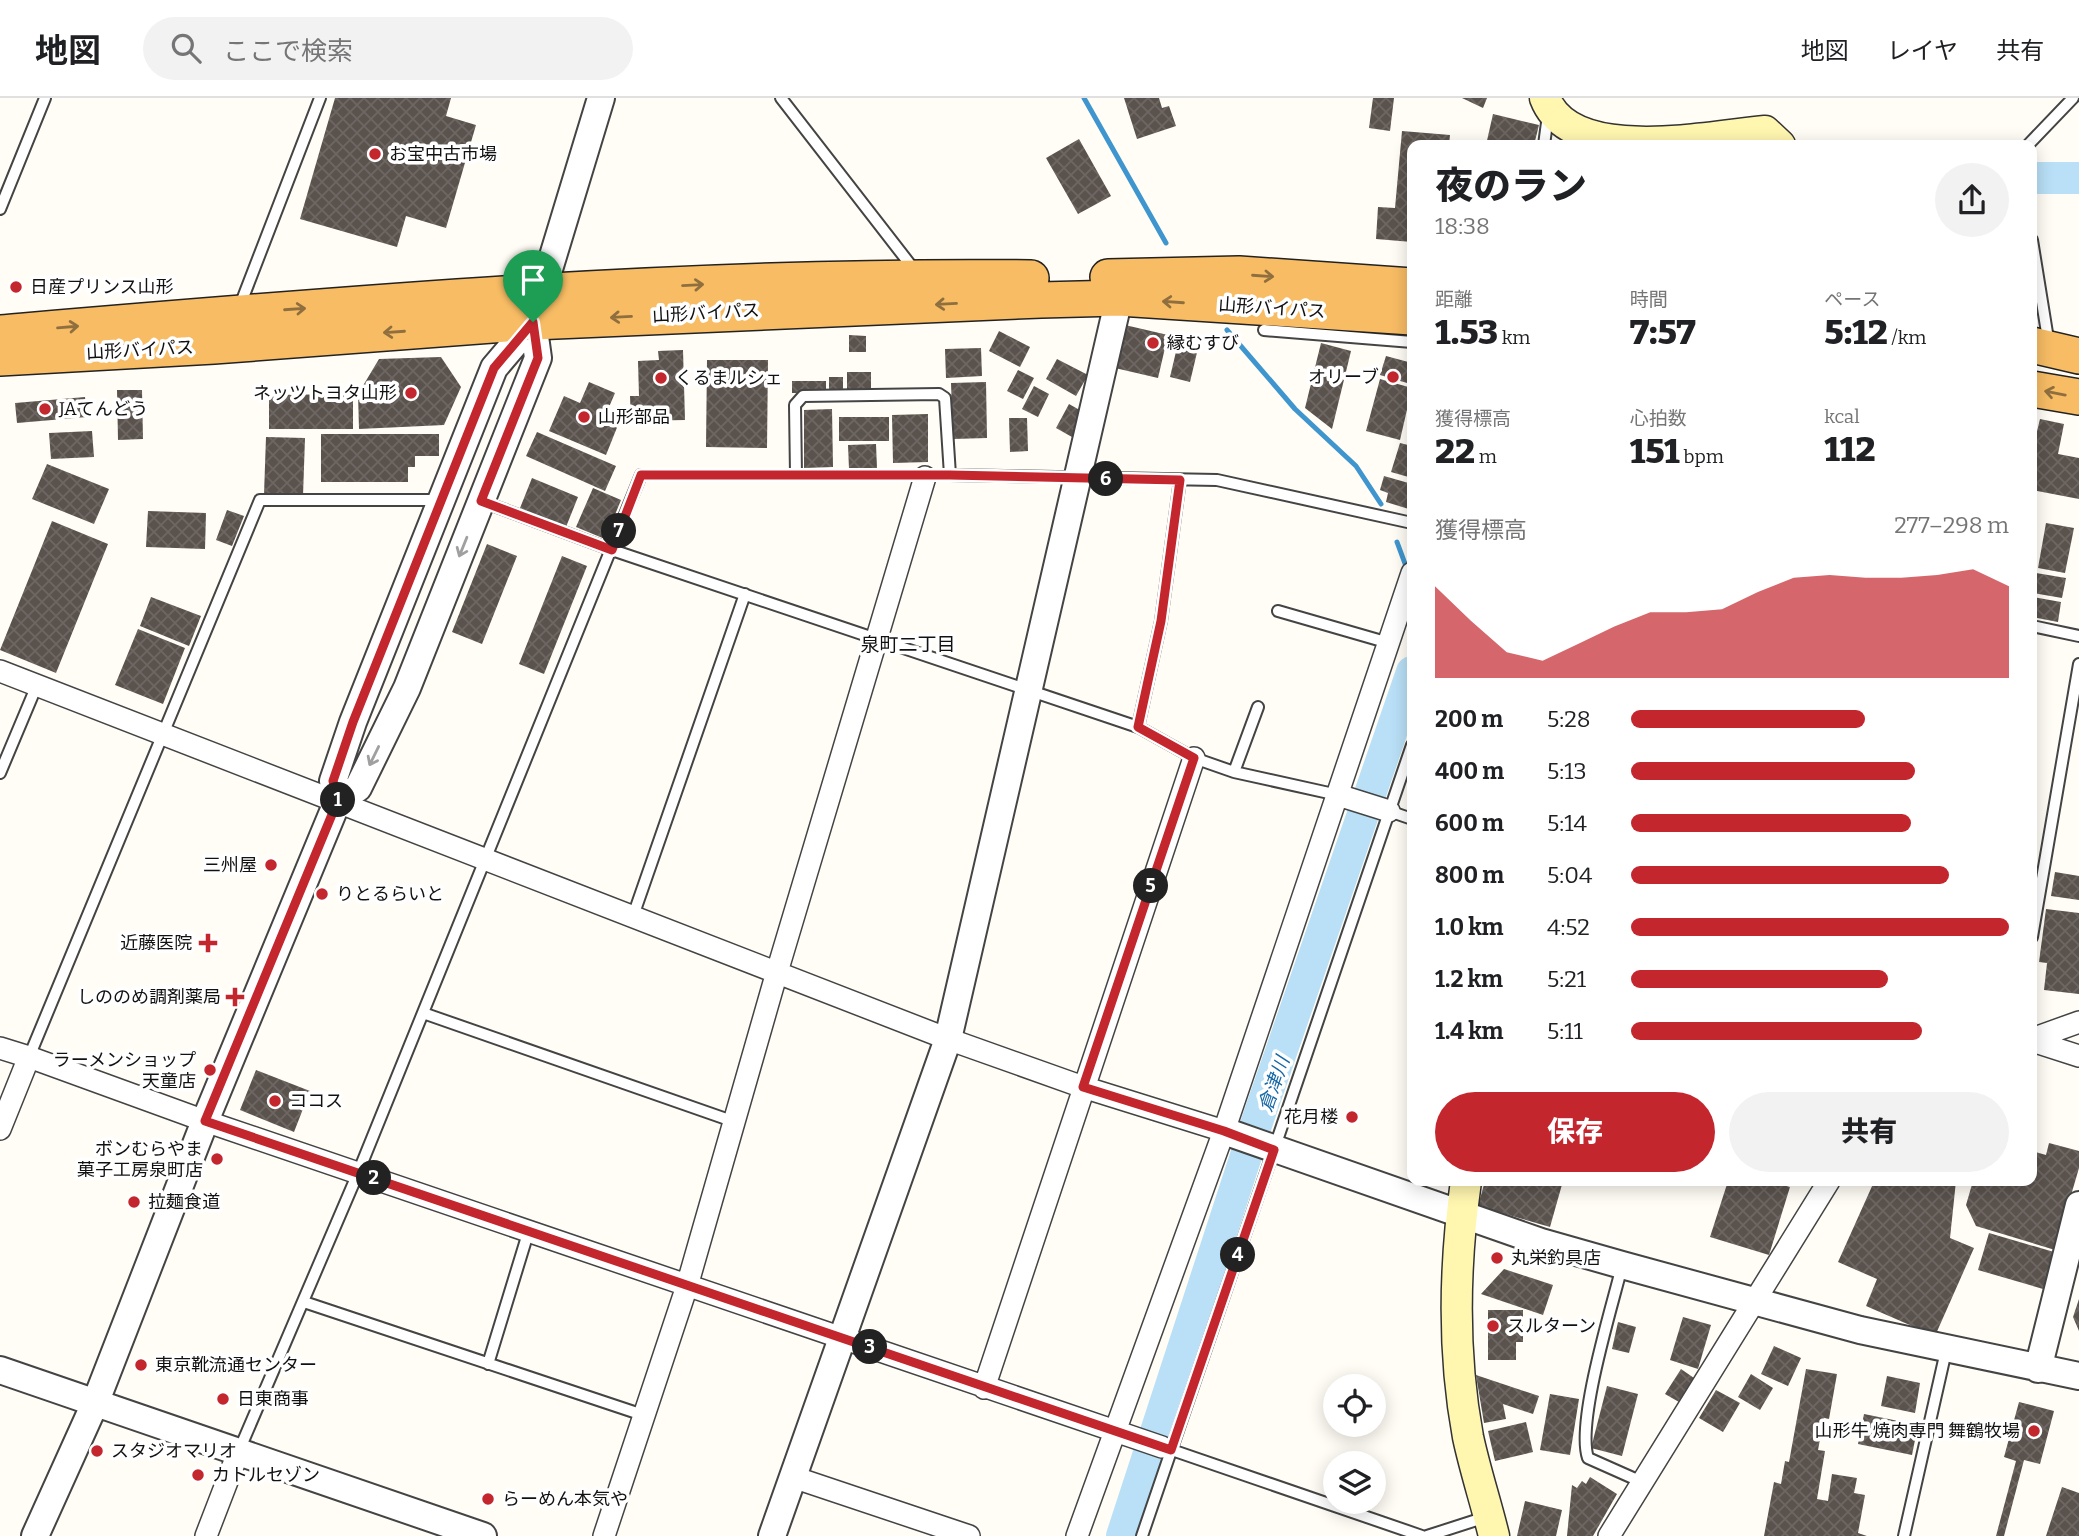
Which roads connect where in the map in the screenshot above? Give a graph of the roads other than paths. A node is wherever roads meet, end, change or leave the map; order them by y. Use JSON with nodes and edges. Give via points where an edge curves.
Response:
{"nodes":[{"id":1,"x":45,"y":98,"type":"edge"},
{"id":2,"x":320,"y":98,"type":"edge"},
{"id":3,"x":601,"y":98,"type":"edge"},
{"id":4,"x":781,"y":98,"type":"edge"},
{"id":5,"x":2073,"y":98,"type":"edge"},
{"id":6,"x":1547,"y":103,"type":"edge"},
{"id":7,"x":1544,"y":140,"type":"edge"},
{"id":8,"x":1651,"y":140,"type":"edge"},
{"id":9,"x":1680,"y":140,"type":"edge"},
{"id":10,"x":1775,"y":140,"type":"edge"},
{"id":11,"x":2033,"y":140,"type":"edge"},
{"id":12,"x":0,"y":209,"type":"edge"},
{"id":13,"x":2037,"y":266,"type":"edge"},
{"id":14,"x":920,"y":277,"type":"junction"},
{"id":15,"x":1407,"y":286,"type":"edge"},
{"id":16,"x":1119,"y":298,"type":"junction"},
{"id":17,"x":538,"y":307,"type":"junction"},
{"id":18,"x":237,"y":313,"type":"junction"},
{"id":19,"x":1407,"y":317,"type":"edge"},
{"id":20,"x":1264,"y":331,"type":"dead end"},
{"id":21,"x":0,"y":332,"type":"edge"},
{"id":22,"x":1407,"y":342,"type":"edge"},
{"id":23,"x":2053,"y":349,"type":"edge"},
{"id":24,"x":0,"y":358,"type":"edge"},
{"id":25,"x":2037,"y":389,"type":"edge"},
{"id":26,"x":2079,"y":397,"type":"edge"},
{"id":27,"x":796,"y":475,"type":"junction"},
{"id":28,"x":950,"y":475,"type":"junction"},
{"id":29,"x":925,"y":477,"type":"junction"},
{"id":30,"x":1079,"y":478,"type":"junction"},
{"id":31,"x":1180,"y":480,"type":"junction"},
{"id":32,"x":441,"y":500,"type":"junction"},
{"id":33,"x":481,"y":501,"type":"junction"},
{"id":34,"x":1407,"y":522,"type":"edge"},
{"id":35,"x":612,"y":550,"type":"junction"},
{"id":36,"x":1407,"y":588,"type":"edge"},
{"id":37,"x":745,"y":594,"type":"junction"},
{"id":38,"x":1278,"y":611,"type":"dead end"},
{"id":39,"x":2037,"y":627,"type":"edge"},
{"id":40,"x":2079,"y":636,"type":"edge"},
{"id":41,"x":878,"y":641,"type":"junction"},
{"id":42,"x":1389,"y":643,"type":"junction"},
{"id":43,"x":2079,"y":664,"type":"edge"},
{"id":44,"x":0,"y":671,"type":"edge"},
{"id":45,"x":37,"y":685,"type":"junction"},
{"id":46,"x":1029,"y":692,"type":"junction"},
{"id":47,"x":1258,"y":707,"type":"dead end"},
{"id":48,"x":1138,"y":727,"type":"junction"},
{"id":49,"x":163,"y":733,"type":"junction"},
{"id":50,"x":1194,"y":758,"type":"junction"},
{"id":51,"x":1407,"y":758,"type":"edge"},
{"id":52,"x":1234,"y":772,"type":"junction"},
{"id":53,"x":0,"y":773,"type":"edge"},
{"id":54,"x":1343,"y":796,"type":"junction"},
{"id":55,"x":338,"y":800,"type":"junction"},
{"id":56,"x":1386,"y":810,"type":"junction"},
{"id":57,"x":1407,"y":817,"type":"edge"},
{"id":58,"x":484,"y":859,"type":"junction"},
{"id":59,"x":2037,"y":865,"type":"edge"},
{"id":60,"x":2045,"y":868,"type":"junction"},
{"id":61,"x":2037,"y":910,"type":"edge"},
{"id":62,"x":633,"y":916,"type":"junction"},
{"id":63,"x":777,"y":972,"type":"junction"},
{"id":64,"x":423,"y":1013,"type":"junction"},
{"id":65,"x":2079,"y":1022,"type":"edge"},
{"id":66,"x":2037,"y":1038,"type":"edge"},
{"id":67,"x":948,"y":1039,"type":"junction"},
{"id":68,"x":2037,"y":1042,"type":"edge"},
{"id":69,"x":0,"y":1048,"type":"edge"},
{"id":70,"x":2079,"y":1056,"type":"edge"},
{"id":71,"x":29,"y":1057,"type":"junction"},
{"id":72,"x":1083,"y":1087,"type":"junction"},
{"id":73,"x":205,"y":1121,"type":"junction"},
{"id":74,"x":734,"y":1122,"type":"junction"},
{"id":75,"x":0,"y":1129,"type":"edge"},
{"id":76,"x":1224,"y":1131,"type":"junction"},
{"id":77,"x":1274,"y":1150,"type":"junction"},
{"id":78,"x":358,"y":1172,"type":"junction"},
{"id":79,"x":1465,"y":1186,"type":"edge"},
{"id":80,"x":1826,"y":1186,"type":"edge"},
{"id":81,"x":2079,"y":1205,"type":"edge"},
{"id":82,"x":1462,"y":1212,"type":"junction"},
{"id":83,"x":529,"y":1230,"type":"junction"},
{"id":84,"x":1622,"y":1265,"type":"junction"},
{"id":85,"x":687,"y":1286,"type":"junction"},
{"id":86,"x":304,"y":1302,"type":"junction"},
{"id":87,"x":1756,"y":1303,"type":"junction"},
{"id":88,"x":842,"y":1338,"type":"junction"},
{"id":89,"x":1946,"y":1350,"type":"junction"},
{"id":90,"x":488,"y":1364,"type":"junction"},
{"id":91,"x":2038,"y":1369,"type":"junction"},
{"id":92,"x":0,"y":1370,"type":"edge"},
{"id":93,"x":2079,"y":1376,"type":"edge"},
{"id":94,"x":984,"y":1388,"type":"junction"},
{"id":95,"x":96,"y":1401,"type":"junction"},
{"id":96,"x":646,"y":1416,"type":"junction"},
{"id":97,"x":1119,"y":1433,"type":"junction"},
{"id":98,"x":1166,"y":1448,"type":"junction"},
{"id":99,"x":238,"y":1452,"type":"junction"},
{"id":100,"x":793,"y":1477,"type":"junction"},
{"id":101,"x":1642,"y":1482,"type":"junction"},
{"id":102,"x":1491,"y":1526,"type":"edge"},
{"id":103,"x":35,"y":1536,"type":"edge"},
{"id":104,"x":206,"y":1536,"type":"edge"},
{"id":105,"x":483,"y":1536,"type":"edge"},
{"id":106,"x":604,"y":1536,"type":"edge"},
{"id":107,"x":772,"y":1536,"type":"edge"},
{"id":108,"x":969,"y":1536,"type":"edge"},
{"id":109,"x":1077,"y":1536,"type":"edge"},
{"id":110,"x":1142,"y":1536,"type":"edge"},
{"id":111,"x":1424,"y":1536,"type":"edge"},
{"id":112,"x":1609,"y":1536,"type":"edge"},
{"id":113,"x":1904,"y":1536,"type":"edge"}],
"edges":[{"from":1,"to":12,"type":"lane"},
{"from":2,"to":18,"type":"lane"},
{"from":3,"to":17,"type":"street"},
{"from":4,"to":14,"type":"lane"},
{"from":5,"to":11,"type":"lane"},
{"from":6,"to":7,"type":"lane"},
{"from":6,"to":8,"type":"main road","via":[[1568,127],[1610,138]]},
{"from":9,"to":10,"type":"main road","via":[[1765,131]]},
{"from":13,"to":23,"type":"lane"},
{"from":14,"to":15,"type":"highway","name":"山形バイパス","one_way":true,"via":[[1239,274]]},
{"from":17,"to":14,"type":"highway","name":"山形バイパス","one_way":true},
{"from":16,"to":17,"type":"highway","name":"山形バイパス","one_way":true,"via":[[787,309]]},
{"from":19,"to":16,"type":"highway","name":"山形バイパス","one_way":true},
{"from":16,"to":30,"type":"street"},
{"from":18,"to":17,"type":"highway","name":"山形バイパス","one_way":true},
{"from":17,"to":24,"type":"highway","name":"山形バイパス","one_way":true,"via":[[214,346]]},
{"from":17,"to":32,"type":"street","via":[[494,368]]},
{"from":17,"to":33,"type":"street","via":[[538,358]]},
{"from":21,"to":18,"type":"highway","name":"山形バイパス","one_way":true},
{"from":20,"to":22,"type":"lane"},
{"from":26,"to":25,"type":"highway","one_way":true},
{"from":27,"to":28,"type":"lane","via":[[795,405],[803,397],[939,394],[945,398]]},
{"from":27,"to":29,"type":"lane"},
{"from":27,"to":35,"type":"lane","via":[[641,475]]},
{"from":28,"to":29,"type":"lane"},
{"from":28,"to":30,"type":"lane"},
{"from":29,"to":41,"type":"street"},
{"from":30,"to":31,"type":"lane"},
{"from":30,"to":46,"type":"street"},
{"from":31,"to":34,"type":"lane","via":[[1217,480]]},
{"from":31,"to":48,"type":"lane","via":[[1161,621]]},
{"from":32,"to":49,"type":"lane","via":[[260,500]]},
{"from":32,"to":55,"type":"street","via":[[345,746],[333,781]]},
{"from":33,"to":35,"type":"lane"},
{"from":33,"to":55,"type":"street","one_way":true,"via":[[407,688],[358,789]]},
{"from":35,"to":37,"type":"lane"},
{"from":35,"to":58,"type":"lane"},
{"from":36,"to":42,"type":"street"},
{"from":37,"to":41,"type":"lane"},
{"from":37,"to":62,"type":"lane"},
{"from":38,"to":42,"type":"lane"},
{"from":39,"to":40,"type":"lane"},
{"from":41,"to":46,"type":"lane"},
{"from":41,"to":63,"type":"street"},
{"from":42,"to":54,"type":"street"},
{"from":43,"to":60,"type":"lane"},
{"from":44,"to":45,"type":"street"},
{"from":45,"to":49,"type":"street"},
{"from":45,"to":53,"type":"lane"},
{"from":46,"to":48,"type":"lane"},
{"from":46,"to":67,"type":"street"},
{"from":47,"to":52,"type":"lane"},
{"from":48,"to":50,"type":"lane"},
{"from":49,"to":55,"type":"street"},
{"from":49,"to":71,"type":"lane"},
{"from":50,"to":52,"type":"lane"},
{"from":50,"to":72,"type":"street"},
{"from":51,"to":56,"type":"lane"},
{"from":52,"to":54,"type":"lane"},
{"from":54,"to":56,"type":"street"},
{"from":54,"to":76,"type":"street"},
{"from":55,"to":58,"type":"street"},
{"from":55,"to":73,"type":"street"},
{"from":56,"to":57,"type":"lane"},
{"from":56,"to":77,"type":"lane"},
{"from":58,"to":62,"type":"street"},
{"from":58,"to":64,"type":"lane"},
{"from":59,"to":60,"type":"lane"},
{"from":60,"to":61,"type":"lane"},
{"from":62,"to":63,"type":"street"},
{"from":63,"to":67,"type":"street"},
{"from":63,"to":74,"type":"street"},
{"from":64,"to":74,"type":"lane"},
{"from":64,"to":78,"type":"lane"},
{"from":65,"to":66,"type":"street"},
{"from":67,"to":72,"type":"street"},
{"from":67,"to":88,"type":"street"},
{"from":68,"to":70,"type":"street"},
{"from":69,"to":71,"type":"street"},
{"from":71,"to":73,"type":"street"},
{"from":71,"to":75,"type":"street"},
{"from":72,"to":76,"type":"street"},
{"from":72,"to":94,"type":"street"},
{"from":73,"to":78,"type":"street"},
{"from":73,"to":95,"type":"street"},
{"from":74,"to":85,"type":"street"},
{"from":76,"to":77,"type":"street"},
{"from":76,"to":97,"type":"street"},
{"from":77,"to":82,"type":"street"},
{"from":77,"to":98,"type":"lane"},
{"from":78,"to":83,"type":"street"},
{"from":78,"to":86,"type":"lane"},
{"from":79,"to":82,"type":"main road"},
{"from":80,"to":87,"type":"street"},
{"from":81,"to":91,"type":"street"},
{"from":82,"to":84,"type":"street","via":[[1541,1242]]},
{"from":82,"to":102,"type":"main road","via":[[1454,1290],[1457,1360],[1468,1438]]},
{"from":83,"to":85,"type":"street"},
{"from":83,"to":90,"type":"lane"},
{"from":84,"to":87,"type":"street"},
{"from":84,"to":101,"type":"lane","via":[[1584,1445],[1588,1458]]},
{"from":85,"to":88,"type":"street"},
{"from":85,"to":96,"type":"street"},
{"from":86,"to":90,"type":"lane"},
{"from":86,"to":99,"type":"lane"},
{"from":87,"to":89,"type":"street"},
{"from":87,"to":101,"type":"street"},
{"from":88,"to":94,"type":"street"},
{"from":88,"to":100,"type":"street"},
{"from":89,"to":91,"type":"street"},
{"from":89,"to":113,"type":"lane"},
{"from":90,"to":96,"type":"lane"},
{"from":91,"to":93,"type":"street"},
{"from":92,"to":95,"type":"street"},
{"from":94,"to":97,"type":"street"},
{"from":95,"to":99,"type":"street"},
{"from":95,"to":103,"type":"street"},
{"from":96,"to":106,"type":"street"},
{"from":97,"to":98,"type":"street"},
{"from":97,"to":109,"type":"street"},
{"from":98,"to":110,"type":"lane"},
{"from":98,"to":111,"type":"lane"},
{"from":99,"to":104,"type":"street"},
{"from":99,"to":105,"type":"street"},
{"from":100,"to":107,"type":"street"},
{"from":100,"to":108,"type":"street"},
{"from":101,"to":112,"type":"street"},
{"from":102,"to":111,"type":"lane"}]}
